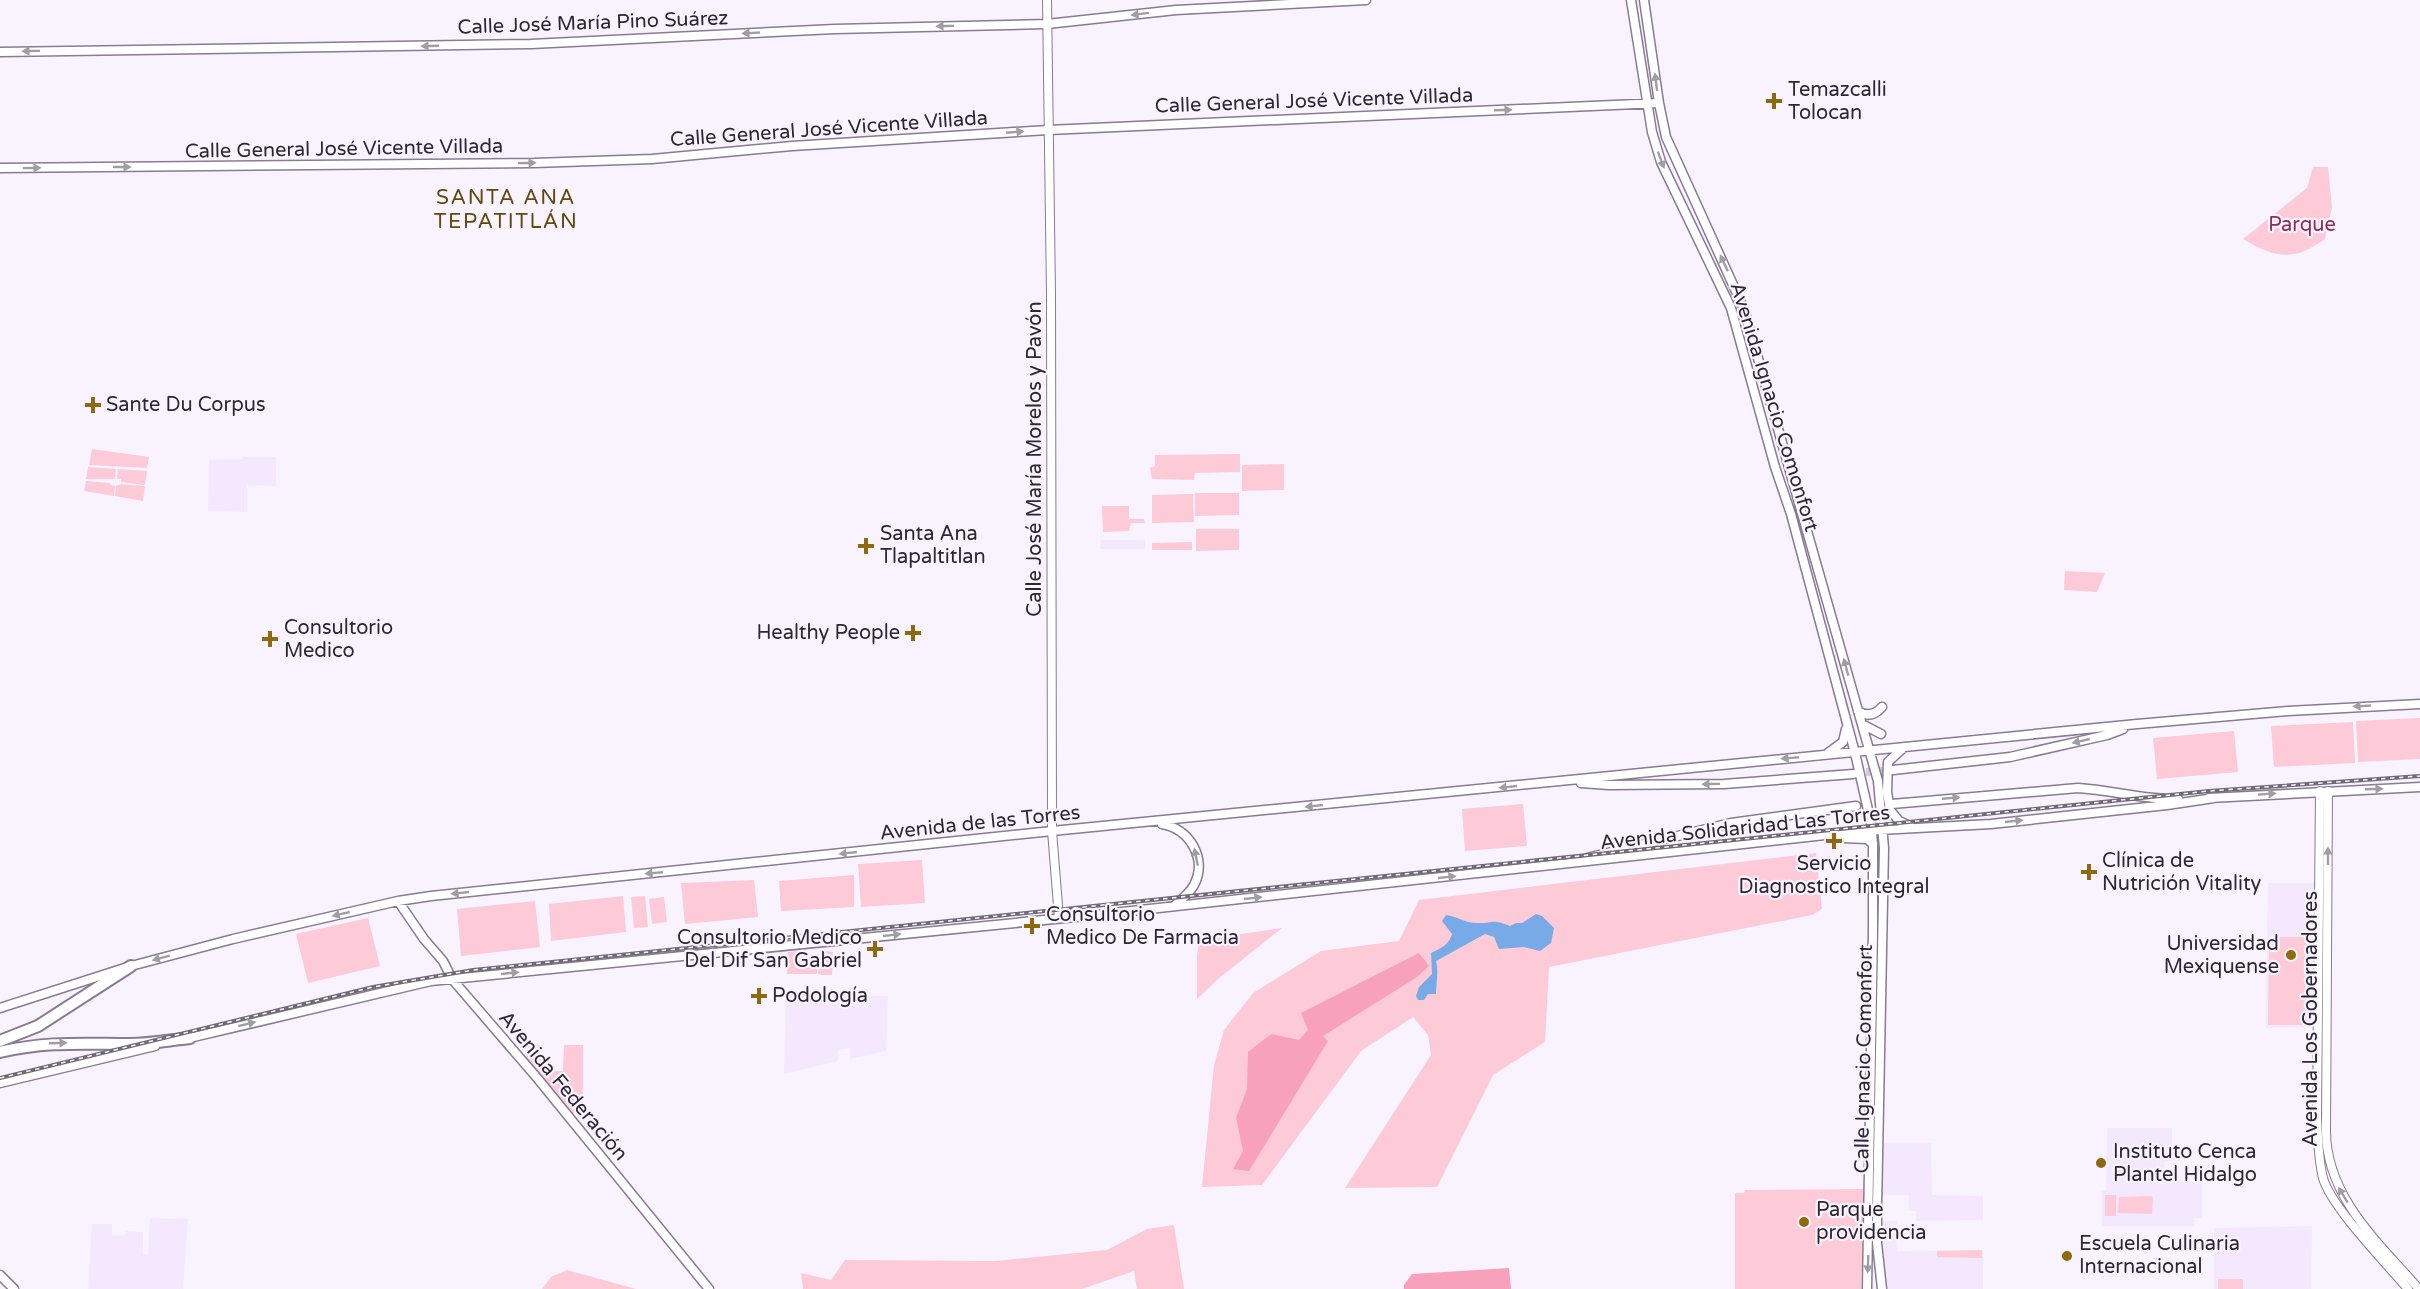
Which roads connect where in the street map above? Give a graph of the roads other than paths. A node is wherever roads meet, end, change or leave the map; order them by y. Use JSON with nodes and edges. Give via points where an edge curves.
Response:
{"nodes":[{"id":1,"x":1047,"y":0,"type":"edge"},
{"id":2,"x":1366,"y":0,"type":"edge"},
{"id":3,"x":1631,"y":0,"type":"edge"},
{"id":4,"x":1644,"y":0,"type":"edge"},
{"id":5,"x":1047,"y":24,"type":"junction"},
{"id":6,"x":0,"y":52,"type":"edge"},
{"id":7,"x":1659,"y":103,"type":"junction"},
{"id":8,"x":1646,"y":104,"type":"junction"},
{"id":9,"x":1048,"y":130,"type":"junction"},
{"id":10,"x":0,"y":168,"type":"edge"},
{"id":11,"x":2420,"y":704,"type":"edge"},
{"id":12,"x":1882,"y":707,"type":"dead end"},
{"id":13,"x":1858,"y":711,"type":"junction"},
{"id":14,"x":1846,"y":723,"type":"junction"},
{"id":15,"x":1862,"y":724,"type":"junction"},
{"id":16,"x":2137,"y":724,"type":"junction"},
{"id":17,"x":1881,"y":734,"type":"dead end"},
{"id":18,"x":1902,"y":749,"type":"junction"},
{"id":19,"x":1869,"y":752,"type":"junction"},
{"id":20,"x":1855,"y":753,"type":"junction"},
{"id":21,"x":1825,"y":755,"type":"junction"},
{"id":22,"x":1893,"y":770,"type":"tunnel mouth"},
{"id":23,"x":1853,"y":774,"type":"tunnel mouth"},
{"id":24,"x":1566,"y":781,"type":"junction"},
{"id":25,"x":2420,"y":787,"type":"edge"},
{"id":26,"x":2324,"y":791,"type":"junction"},
{"id":27,"x":2214,"y":798,"type":"junction"},
{"id":28,"x":1892,"y":804,"type":"dead end"},
{"id":29,"x":1856,"y":806,"type":"dead end"},
{"id":30,"x":1149,"y":822,"type":"junction"},
{"id":31,"x":2324,"y":822,"type":"junction"},
{"id":32,"x":1913,"y":827,"type":"junction"},
{"id":33,"x":1899,"y":828,"type":"junction"},
{"id":34,"x":1883,"y":829,"type":"junction"},
{"id":35,"x":1872,"y":830,"type":"junction"},
{"id":36,"x":1052,"y":831,"type":"junction"},
{"id":37,"x":1815,"y":837,"type":"junction"},
{"id":38,"x":1873,"y":844,"type":"junction"},
{"id":39,"x":1884,"y":848,"type":"junction"},
{"id":40,"x":1570,"y":864,"type":"junction"},
{"id":41,"x":398,"y":901,"type":"junction"},
{"id":42,"x":1174,"y":906,"type":"junction"},
{"id":43,"x":1059,"y":918,"type":"junction"},
{"id":44,"x":131,"y":966,"type":"junction"},
{"id":45,"x":452,"y":979,"type":"junction"},
{"id":46,"x":0,"y":1008,"type":"edge"},
{"id":47,"x":2318,"y":1037,"type":"junction"},
{"id":48,"x":2327,"y":1037,"type":"junction"},
{"id":49,"x":190,"y":1038,"type":"junction"},
{"id":50,"x":0,"y":1041,"type":"edge"},
{"id":51,"x":0,"y":1052,"type":"edge"},
{"id":52,"x":0,"y":1083,"type":"edge"},
{"id":53,"x":0,"y":1275,"type":"edge"},
{"id":54,"x":14,"y":1289,"type":"edge"},
{"id":55,"x":709,"y":1289,"type":"edge"},
{"id":56,"x":1867,"y":1289,"type":"edge"},
{"id":57,"x":1882,"y":1289,"type":"edge"},
{"id":58,"x":2408,"y":1289,"type":"edge"},
{"id":59,"x":2419,"y":1289,"type":"edge"}],
"edges":[{"from":1,"to":5,"type":"street","name":"Calle José María Morelos y Pavón"},
{"from":2,"to":5,"type":"main road","name":"Calle José María Pino Suárez","one_way":true,"via":[[1176,10]]},
{"from":3,"to":8,"type":"main road","name":"Avenida Ignacio Comonfort"},
{"from":7,"to":4,"type":"main road","name":"Avenida Ignacio Comonfort","one_way":true},
{"from":5,"to":6,"type":"main road","name":"Calle José María Pino Suárez","one_way":true,"via":[[853,28],[531,44]]},
{"from":5,"to":9,"type":"street","name":"Calle José María Morelos y Pavón"},
{"from":7,"to":8,"type":"main road","name":"Calle General José Vicente Villada"},
{"from":13,"to":7,"type":"main road","name":"Avenida Ignacio Comonfort","one_way":true,"via":[[1744,309],[1672,152]]},
{"from":9,"to":8,"type":"main road","name":"Calle General José Vicente Villada","one_way":true},
{"from":8,"to":14,"type":"main road","name":"Avenida Ignacio Comonfort","one_way":true,"via":[[1661,162],[1731,308]]},
{"from":10,"to":9,"type":"main road","name":"Calle General José Vicente Villada","one_way":true,"via":[[629,160]]},
{"from":9,"to":36,"type":"street","name":"Calle José María Morelos y Pavón"},
{"from":11,"to":16,"type":"main road","one_way":true},
{"from":12,"to":13,"type":"main road","via":[[1872,715]]},
{"from":13,"to":15,"type":"main road","name":"Avenida Ignacio Comonfort"},
{"from":14,"to":20,"type":"main road","name":"Avenida Ignacio Comonfort"},
{"from":14,"to":21,"type":"main road","via":[[1843,742]]},
{"from":15,"to":17,"type":"main road"},
{"from":15,"to":19,"type":"main road","name":"Avenida Ignacio Comonfort"},
{"from":16,"to":18,"type":"main road"},
{"from":16,"to":22,"type":"main road","one_way":true,"via":[[2107,735],[2019,755]]},
{"from":18,"to":19,"type":"main road"},
{"from":18,"to":32,"type":"main road","via":[[1888,762],[1889,807],[1894,818]]},
{"from":19,"to":20,"type":"main road"},
{"from":19,"to":34,"type":"main road","name":"Avenida Ignacio Comonfort","via":[[1878,781]]},
{"from":20,"to":21,"type":"main road"},
{"from":20,"to":35,"type":"main road","name":"Avenida Ignacio Comonfort"},
{"from":21,"to":24,"type":"main road","one_way":true},
{"from":23,"to":24,"type":"main road","one_way":true,"via":[[1724,784],[1610,785]]},
{"from":24,"to":30,"type":"main road","name":"Avenida de las Torres","one_way":true},
{"from":26,"to":25,"type":"main road","name":"Avenida Solidaridad Las Torres","one_way":true},
{"from":27,"to":26,"type":"main road","name":"Avenida Solidaridad Las Torres","one_way":true},
{"from":26,"to":31,"type":"street","name":"Avenida Los Gobernadores"},
{"from":28,"to":27,"type":"main road","name":"Avenida Solidaridad Las Torres","one_way":true,"via":[[2078,789],[2150,799]]},
{"from":32,"to":27,"type":"main road","name":"Avenida Solidaridad Las Torres","one_way":true,"via":[[1991,824]]},
{"from":29,"to":40,"type":"main road","name":"Avenida Solidaridad Las Torres","via":[[1731,823]]},
{"from":30,"to":36,"type":"main road","name":"Avenida de las Torres"},
{"from":42,"to":30,"type":"main road","one_way":true,"via":[[1194,886],[1198,869],[1195,850],[1182,831]]},
{"from":31,"to":47,"type":"street","name":"Avenida Los Gobernadores"},
{"from":48,"to":31,"type":"street","name":"Avenida Los Gobernadores","one_way":true},
{"from":32,"to":33,"type":"main road","name":"Avenida Solidaridad Las Torres"},
{"from":33,"to":34,"type":"main road","name":"Avenida Solidaridad Las Torres"},
{"from":33,"to":39,"type":"main road"},
{"from":34,"to":35,"type":"main road","name":"Avenida Solidaridad Las Torres"},
{"from":34,"to":39,"type":"main road","name":"Calle Ignacio Comonfort"},
{"from":35,"to":37,"type":"main road","name":"Avenida Solidaridad Las Torres"},
{"from":35,"to":38,"type":"main road","name":"Calle Ignacio Comonfort"},
{"from":36,"to":41,"type":"main road","name":"Avenida de las Torres","one_way":true},
{"from":36,"to":43,"type":"street","name":"Calle José María Morelos y Pavón"},
{"from":37,"to":38,"type":"main road","via":[[1867,838]]},
{"from":37,"to":40,"type":"main road","name":"Avenida Solidaridad Las Torres"},
{"from":38,"to":56,"type":"main road","name":"Calle Ignacio Comonfort","one_way":true},
{"from":39,"to":57,"type":"main road","name":"Calle Ignacio Comonfort","via":[[1877,1233]]},
{"from":42,"to":40,"type":"main road","one_way":true},
{"from":41,"to":44,"type":"main road","name":"Avenida de las Torres","one_way":true},
{"from":41,"to":45,"type":"main road","name":"Avenida Federación"},
{"from":42,"to":43,"type":"main road"},
{"from":45,"to":43,"type":"main road","one_way":true},
{"from":44,"to":46,"type":"main road","name":"Avenida de las Torres"},
{"from":44,"to":50,"type":"highway","via":[[38,1026]]},
{"from":49,"to":45,"type":"main road","one_way":true},
{"from":45,"to":55,"type":"main road","name":"Avenida Federación"},
{"from":47,"to":48,"type":"street"},
{"from":47,"to":58,"type":"street","name":"Avenida Los Gobernadores","via":[[2318,1136],[2323,1180],[2349,1220]]},
{"from":59,"to":48,"type":"street","name":"Avenida Los Gobernadores","one_way":true,"via":[[2356,1216],[2330,1169],[2326,1145]]},
{"from":51,"to":49,"type":"highway","one_way":true,"via":[[58,1043],[130,1044]]},
{"from":49,"to":52,"type":"main road"},
{"from":53,"to":54,"type":"main road"}]}
